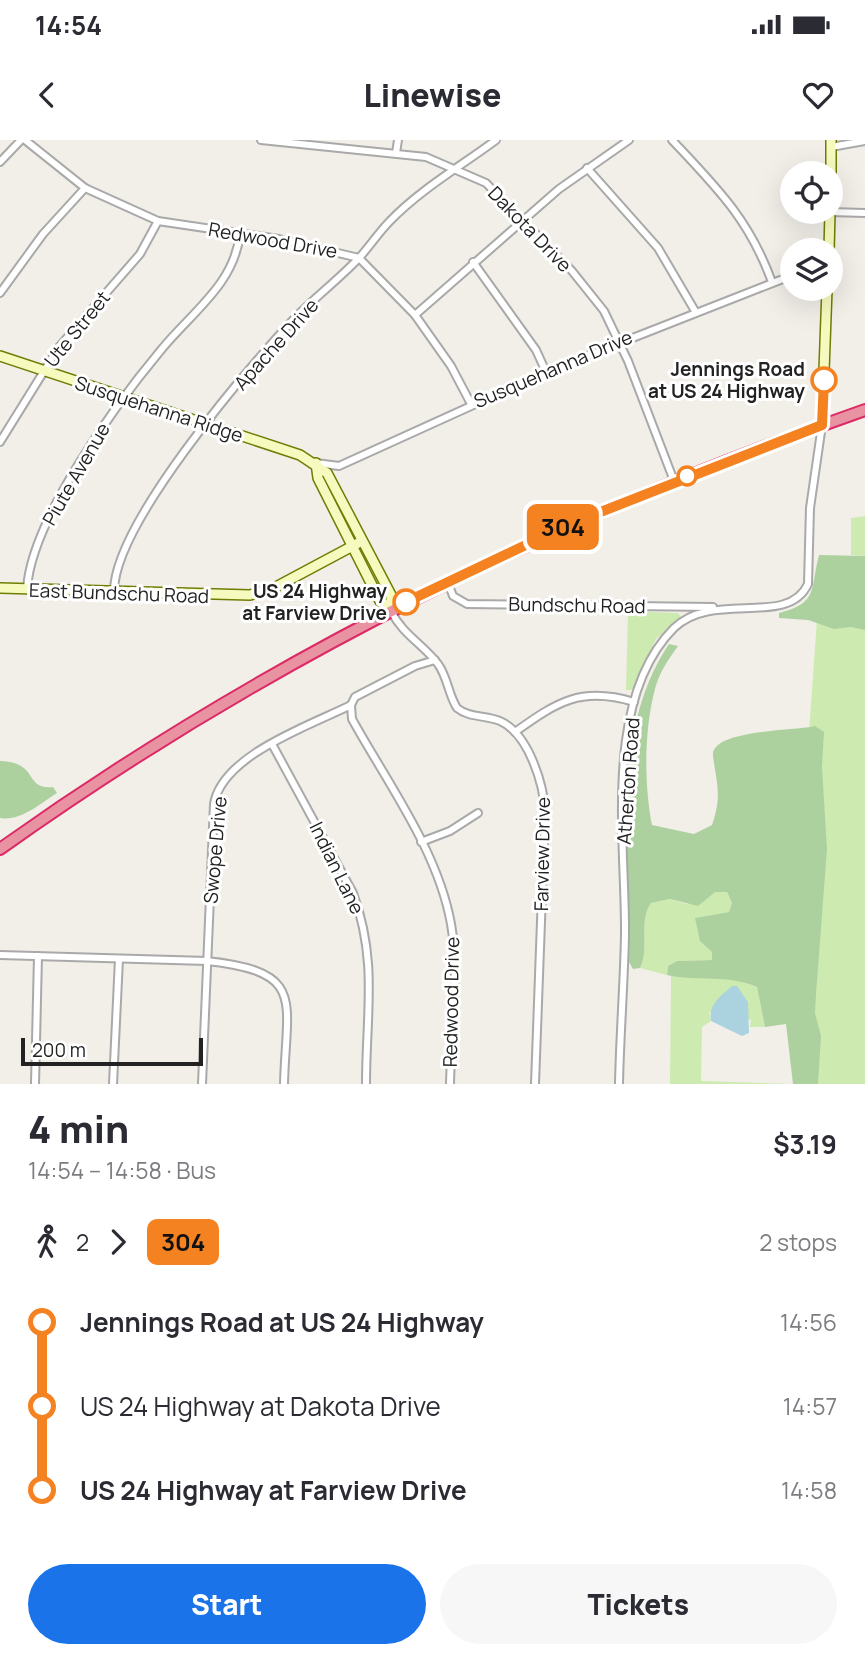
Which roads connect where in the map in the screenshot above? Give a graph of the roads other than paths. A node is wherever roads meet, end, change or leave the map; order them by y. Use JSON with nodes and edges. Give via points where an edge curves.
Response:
{"nodes":[{"id":1,"x":23,"y":140,"type":"edge"},
{"id":2,"x":261,"y":140,"type":"edge"},
{"id":3,"x":398,"y":140,"type":"edge"},
{"id":4,"x":496,"y":140,"type":"edge"},
{"id":5,"x":629,"y":140,"type":"edge"},
{"id":6,"x":673,"y":140,"type":"edge"},
{"id":7,"x":820,"y":140,"type":"edge"},
{"id":8,"x":865,"y":141,"type":"edge"},
{"id":9,"x":831,"y":143,"type":"edge"},
{"id":10,"x":396,"y":153,"type":"junction"},
{"id":11,"x":831,"y":161,"type":"edge"},
{"id":12,"x":0,"y":162,"type":"edge"},
{"id":13,"x":457,"y":168,"type":"junction"},
{"id":14,"x":587,"y":169,"type":"junction"},
{"id":15,"x":85,"y":188,"type":"junction"},
{"id":16,"x":843,"y":212,"type":"edge"},
{"id":17,"x":865,"y":213,"type":"edge"},
{"id":18,"x":522,"y":220,"type":"junction"},
{"id":19,"x":158,"y":221,"type":"junction"},
{"id":20,"x":240,"y":233,"type":"junction"},
{"id":21,"x":359,"y":258,"type":"junction"},
{"id":22,"x":472,"y":262,"type":"junction"},
{"id":23,"x":780,"y":279,"type":"edge"},
{"id":24,"x":772,"y":282,"type":"junction"},
{"id":25,"x":0,"y":293,"type":"edge"},
{"id":26,"x":827,"y":301,"type":"edge"},
{"id":27,"x":695,"y":311,"type":"junction"},
{"id":28,"x":415,"y":315,"type":"junction"},
{"id":29,"x":619,"y":341,"type":"junction"},
{"id":30,"x":0,"y":356,"type":"edge"},
{"id":31,"x":43,"y":371,"type":"junction"},
{"id":32,"x":545,"y":372,"type":"junction"},
{"id":33,"x":125,"y":399,"type":"junction"},
{"id":34,"x":471,"y":404,"type":"junction"},
{"id":35,"x":865,"y":410,"type":"edge"},
{"id":36,"x":206,"y":425,"type":"junction"},
{"id":37,"x":822,"y":425,"type":"junction"},
{"id":38,"x":0,"y":442,"type":"edge"},
{"id":39,"x":316,"y":463,"type":"junction"},
{"id":40,"x":674,"y":481,"type":"junction"},
{"id":41,"x":362,"y":541,"type":"junction"},
{"id":42,"x":353,"y":546,"type":"junction"},
{"id":43,"x":375,"y":566,"type":"junction"},
{"id":44,"x":365,"y":571,"type":"junction"},
{"id":45,"x":447,"y":582,"type":"junction"},
{"id":46,"x":0,"y":588,"type":"edge"},
{"id":47,"x":27,"y":589,"type":"junction"},
{"id":48,"x":114,"y":593,"type":"junction"},
{"id":49,"x":718,"y":607,"type":"junction"},
{"id":50,"x":391,"y":609,"type":"junction"},
{"id":51,"x":436,"y":660,"type":"junction"},
{"id":52,"x":634,"y":702,"type":"junction"},
{"id":53,"x":351,"y":705,"type":"junction"},
{"id":54,"x":515,"y":732,"type":"junction"},
{"id":55,"x":272,"y":744,"type":"junction"},
{"id":56,"x":478,"y":813,"type":"dead end"},
{"id":57,"x":421,"y":842,"type":"junction"},
{"id":58,"x":0,"y":849,"type":"edge"},
{"id":59,"x":0,"y":955,"type":"edge"},
{"id":60,"x":38,"y":956,"type":"junction"},
{"id":61,"x":119,"y":959,"type":"junction"},
{"id":62,"x":207,"y":961,"type":"junction"},
{"id":63,"x":35,"y":1084,"type":"edge"},
{"id":64,"x":113,"y":1084,"type":"edge"},
{"id":65,"x":202,"y":1084,"type":"edge"},
{"id":66,"x":284,"y":1084,"type":"edge"},
{"id":67,"x":366,"y":1084,"type":"edge"},
{"id":68,"x":450,"y":1084,"type":"edge"},
{"id":69,"x":535,"y":1084,"type":"edge"},
{"id":70,"x":619,"y":1084,"type":"edge"}],
"edges":[{"from":1,"to":12,"type":"street"},
{"from":1,"to":15,"type":"street","name":"Redwood Drive"},
{"from":2,"to":10,"type":"street","name":"Dakota Drive"},
{"from":3,"to":10,"type":"street"},
{"from":4,"to":13,"type":"street","name":"Apache Drive"},
{"from":5,"to":14,"type":"street"},
{"from":6,"to":24,"type":"street","via":[[738,213],[760,247]]},
{"from":7,"to":9,"type":"street"},
{"from":8,"to":9,"type":"street"},
{"from":9,"to":11,"type":"street"},
{"from":10,"to":13,"type":"street","name":"Dakota Drive"},
{"from":13,"to":18,"type":"street","name":"Dakota Drive","via":[[486,183]]},
{"from":13,"to":21,"type":"street","name":"Apache Drive","via":[[390,221]]},
{"from":14,"to":18,"type":"street"},
{"from":14,"to":27,"type":"street","via":[[658,248]]},
{"from":15,"to":19,"type":"street","name":"Redwood Drive"},
{"from":15,"to":25,"type":"street","via":[[43,234]]},
{"from":16,"to":17,"type":"street"},
{"from":18,"to":22,"type":"street"},
{"from":18,"to":29,"type":"street","name":"Dakota Drive","via":[[586,288]]},
{"from":19,"to":20,"type":"street","name":"Redwood Drive"},
{"from":19,"to":31,"type":"street","name":"Ute Street","via":[[140,254]]},
{"from":20,"to":21,"type":"street","name":"Redwood Drive"},
{"from":20,"to":33,"type":"street","name":"Piute Avenue","via":[[226,277],[160,350]]},
{"from":21,"to":28,"type":"street","name":"Redwood Drive"},
{"from":21,"to":36,"type":"street","name":"Apache Drive","via":[[293,321]]},
{"from":22,"to":28,"type":"street"},
{"from":22,"to":32,"type":"street","via":[[536,350]]},
{"from":23,"to":24,"type":"street","name":"Susquehanna Drive"},
{"from":24,"to":27,"type":"street","name":"Susquehanna Drive"},
{"from":26,"to":37,"type":"street"},
{"from":27,"to":29,"type":"street","name":"Susquehanna Drive"},
{"from":28,"to":34,"type":"street","name":"Redwood Drive"},
{"from":29,"to":32,"type":"street","name":"Susquehanna Drive"},
{"from":29,"to":40,"type":"street","name":"Dakota Drive"},
{"from":30,"to":31,"type":"street","name":"Susquehanna Ridge"},
{"from":31,"to":33,"type":"street","name":"Susquehanna Ridge"},
{"from":31,"to":38,"type":"street","name":"Ute Street"},
{"from":32,"to":34,"type":"street","name":"Susquehanna Drive"},
{"from":33,"to":36,"type":"street","name":"Susquehanna Ridge"},
{"from":33,"to":47,"type":"street","name":"Piute Avenue","via":[[90,444],[33,552]]},
{"from":34,"to":39,"type":"street","name":"Susquehanna Drive","via":[[339,466]]},
{"from":35,"to":37,"type":"highway"},
{"from":36,"to":39,"type":"street","name":"Susquehanna Ridge"},
{"from":36,"to":48,"type":"street","name":"Apache Drive","via":[[142,515],[117,563]]},
{"from":37,"to":40,"type":"highway"},
{"from":37,"to":49,"type":"street","name":"Atherton Road","via":[[810,508],[808,584],[794,602],[780,607]]},
{"from":39,"to":41,"type":"street","via":[[327,473]]},
{"from":39,"to":42,"type":"street","via":[[318,478]]},
{"from":40,"to":45,"type":"highway"},
{"from":41,"to":42,"type":"street","name":"East Bundschu Road"},
{"from":41,"to":43,"type":"street"},
{"from":42,"to":44,"type":"street"},
{"from":42,"to":48,"type":"street","name":"East Bundschu Road","via":[[250,595]]},
{"from":43,"to":44,"type":"street"},
{"from":43,"to":50,"type":"street","via":[[391,595]]},
{"from":44,"to":50,"type":"street","via":[[380,601]]},
{"from":45,"to":49,"type":"street","name":"Bundschu Road","via":[[453,596],[467,604]]},
{"from":45,"to":50,"type":"highway"},
{"from":46,"to":47,"type":"street","name":"East Bundschu Road"},
{"from":47,"to":48,"type":"street","name":"East Bundschu Road"},
{"from":49,"to":52,"type":"street","name":"Atherton Road","via":[[675,628],[650,663]]},
{"from":50,"to":51,"type":"street","via":[[404,634]]},
{"from":50,"to":58,"type":"highway","via":[[174,733]]},
{"from":51,"to":53,"type":"street","name":"Swope Drive","via":[[361,694]]},
{"from":51,"to":54,"type":"street","via":[[457,708],[500,721]]},
{"from":52,"to":54,"type":"street","via":[[599,694],[577,696]]},
{"from":52,"to":70,"type":"street","name":"Atherton Road","via":[[622,825],[625,936]]},
{"from":53,"to":55,"type":"street","name":"Swope Drive"},
{"from":53,"to":57,"type":"street","name":"Redwood Drive","via":[[352,719]]},
{"from":54,"to":69,"type":"street","name":"Farview Drive","via":[[537,770],[544,793]]},
{"from":55,"to":62,"type":"street","name":"Swope Drive","via":[[237,767],[216,796]]},
{"from":55,"to":67,"type":"street","name":"Indian Lane","via":[[354,893],[362,916],[370,959]]},
{"from":56,"to":57,"type":"street"},
{"from":57,"to":68,"type":"street","name":"Redwood Drive","via":[[451,925]]},
{"from":59,"to":60,"type":"street"},
{"from":60,"to":61,"type":"street"},
{"from":60,"to":63,"type":"street"},
{"from":61,"to":62,"type":"street"},
{"from":61,"to":64,"type":"street"},
{"from":62,"to":65,"type":"street","name":"Swope Drive"},
{"from":62,"to":66,"type":"street","via":[[264,972],[282,988],[286,1001]]}]}
